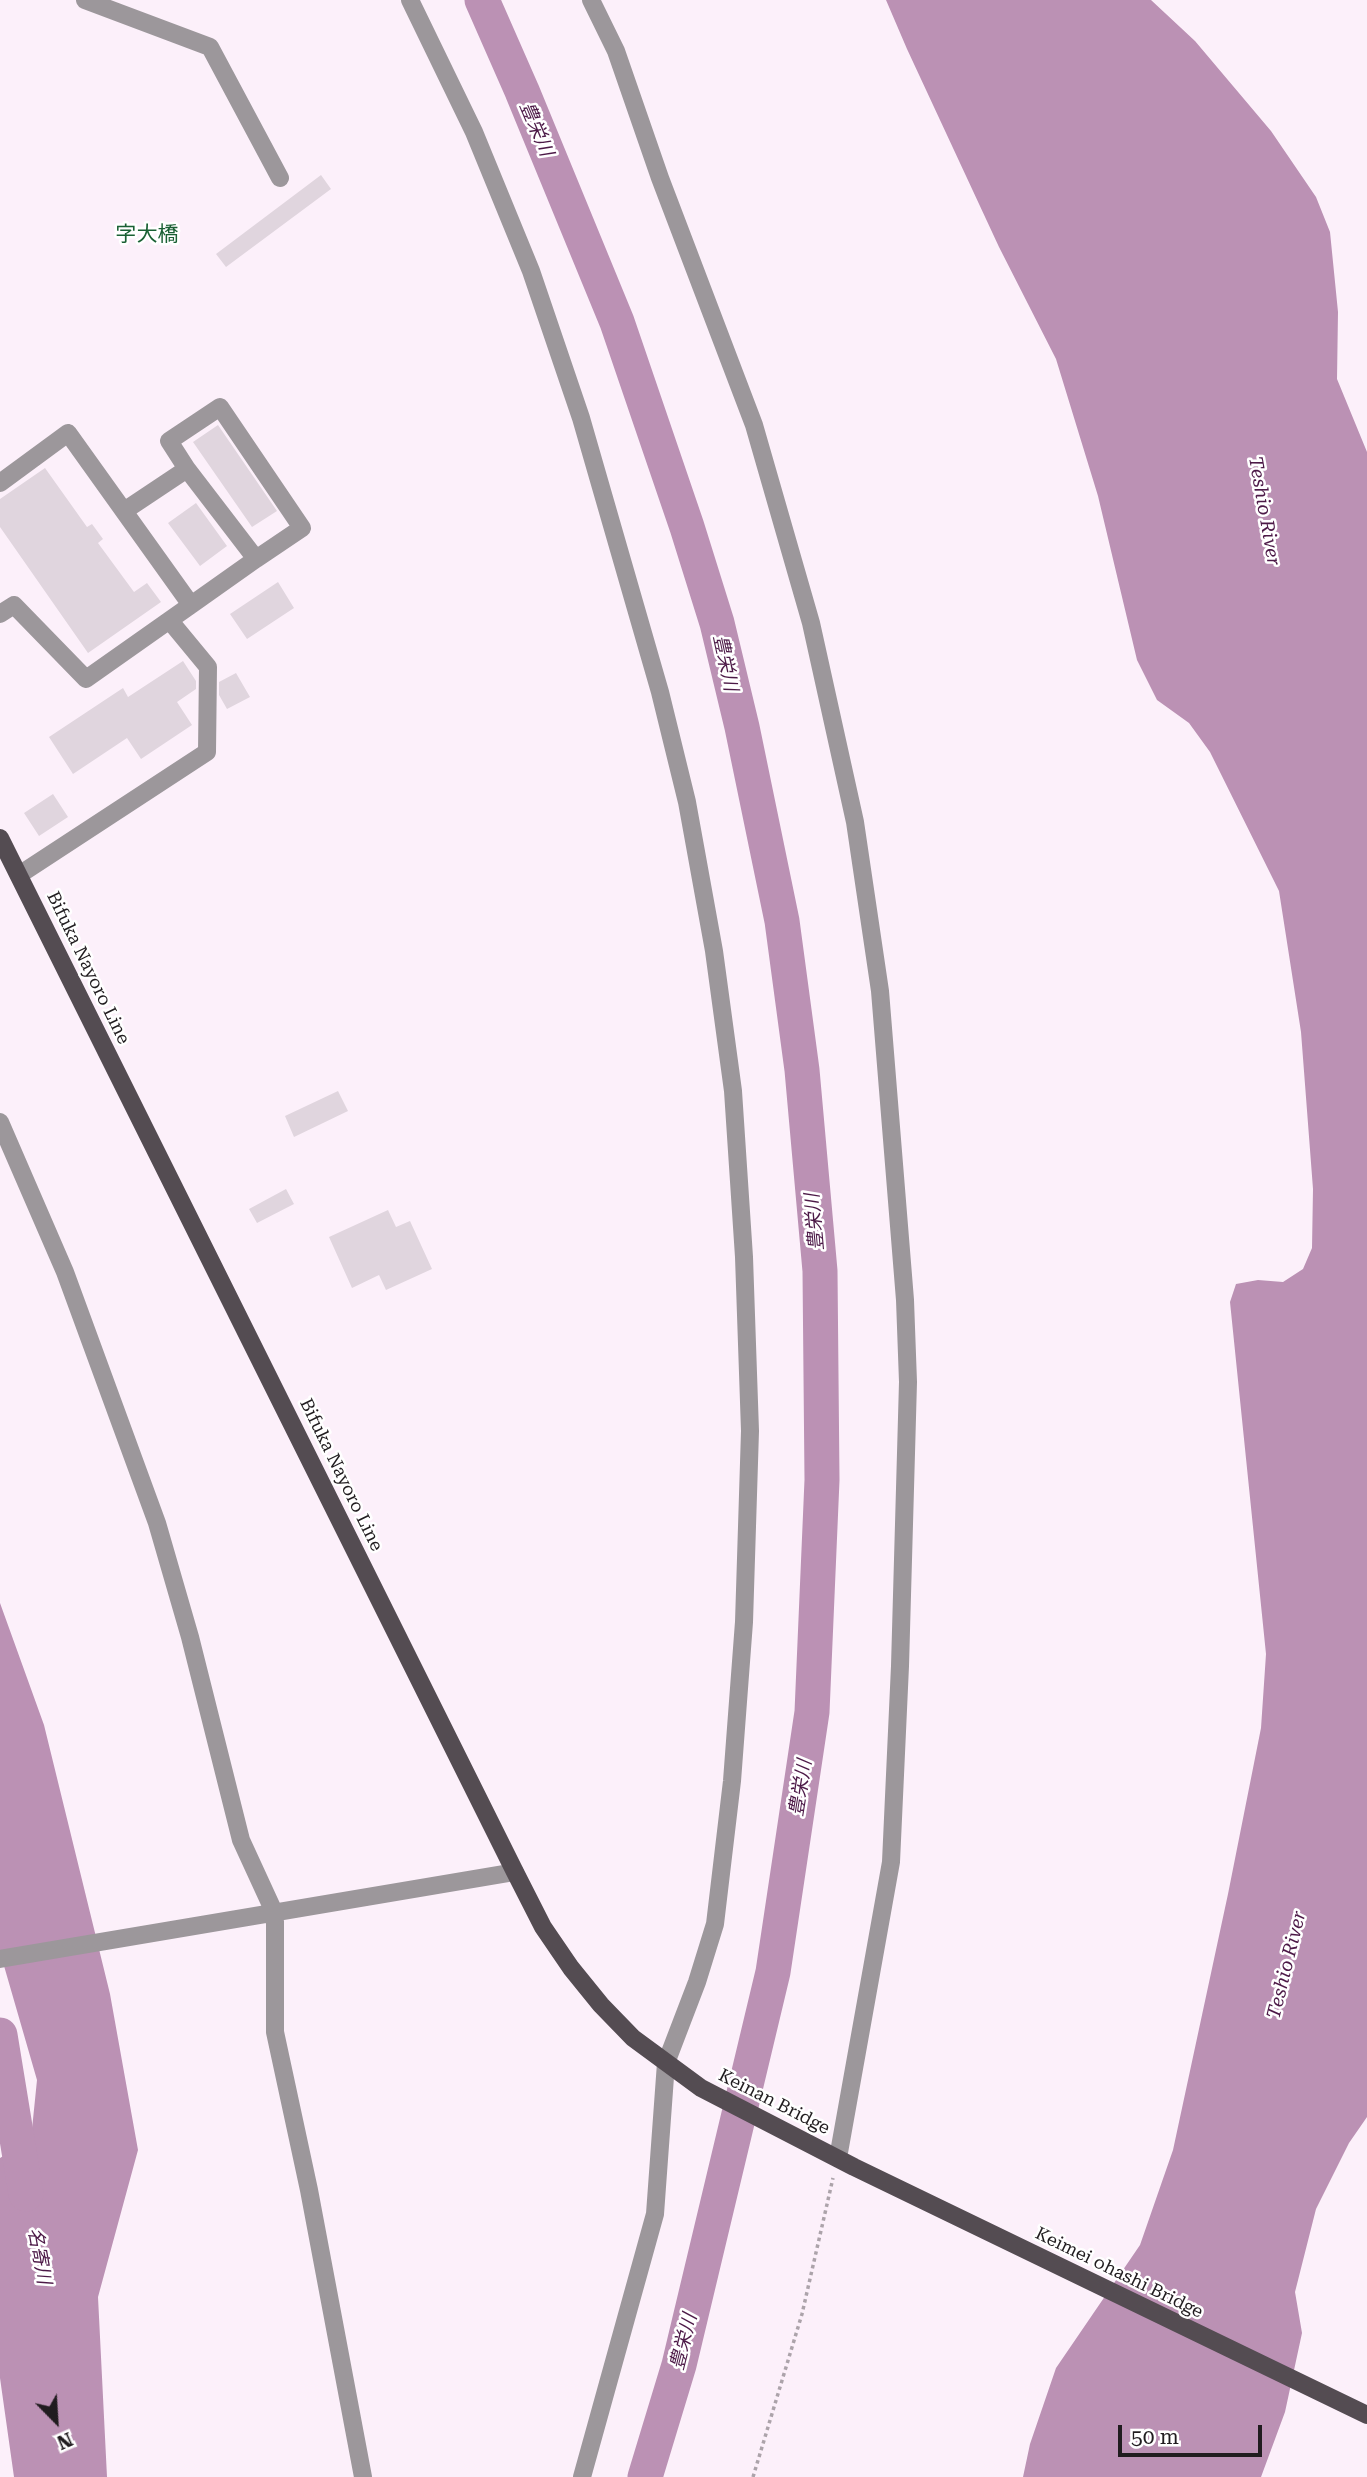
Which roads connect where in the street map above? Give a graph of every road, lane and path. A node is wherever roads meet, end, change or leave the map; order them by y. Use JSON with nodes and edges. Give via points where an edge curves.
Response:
{"nodes":[{"id":1,"x":85,"y":0,"type":"edge"},
{"id":2,"x":410,"y":0,"type":"edge"},
{"id":3,"x":591,"y":0,"type":"edge"},
{"id":4,"x":280,"y":178,"type":"dead end"},
{"id":5,"x":187,"y":468,"type":"junction"},
{"id":6,"x":0,"y":482,"type":"edge"},
{"id":7,"x":124,"y":511,"type":"junction"},
{"id":8,"x":256,"y":559,"type":"junction"},
{"id":9,"x":191,"y":605,"type":"junction"},
{"id":10,"x":0,"y":614,"type":"edge"},
{"id":11,"x":170,"y":621,"type":"junction"},
{"id":12,"x":0,"y":838,"type":"edge"},
{"id":13,"x":19,"y":875,"type":"junction"},
{"id":14,"x":0,"y":1122,"type":"edge"},
{"id":15,"x":514,"y":1872,"type":"junction"},
{"id":16,"x":275,"y":1914,"type":"junction"},
{"id":17,"x":0,"y":1959,"type":"edge"},
{"id":18,"x":666,"y":2063,"type":"junction"},
{"id":19,"x":701,"y":2088,"type":"joint"},
{"id":20,"x":840,"y":2159,"type":"junction"},
{"id":21,"x":1367,"y":2415,"type":"edge"},
{"id":22,"x":363,"y":2477,"type":"edge"},
{"id":23,"x":582,"y":2477,"type":"edge"},
{"id":24,"x":753,"y":2477,"type":"edge"}],
"edges":[{"from":1,"to":4,"type":"street","via":[[210,47]]},
{"from":2,"to":18,"type":"street","via":[[474,132],[531,271],[581,418],[687,802],[733,1091],[750,1431],[743,1635],[715,1924]]},
{"from":3,"to":20,"type":"street","via":[[616,51],[754,425],[811,623],[855,822],[880,991],[908,1382],[900,1666],[891,1862]]},
{"from":5,"to":7,"type":"street"},
{"from":5,"to":8,"type":"street"},
{"from":5,"to":8,"type":"street","via":[[169,441],[220,407],[302,528]]},
{"from":6,"to":7,"type":"street","via":[[68,433]]},
{"from":7,"to":9,"type":"street"},
{"from":8,"to":9,"type":"street"},
{"from":9,"to":11,"type":"street"},
{"from":10,"to":11,"type":"street","via":[[14,605],[86,679]]},
{"from":11,"to":13,"type":"street","via":[[208,667],[208,752]]},
{"from":12,"to":13,"type":"main road","name":"Bifuka Nayoro Line"},
{"from":13,"to":15,"type":"main road","name":"Bifuka Nayoro Line"},
{"from":14,"to":16,"type":"street","via":[[65,1272],[157,1523],[241,1840]]},
{"from":15,"to":16,"type":"street"},
{"from":15,"to":18,"type":"main road","name":"Bifuka Nayoro Line","via":[[571,1968],[633,2038]]},
{"from":16,"to":17,"type":"street"},
{"from":16,"to":22,"type":"street","via":[[275,2032]]},
{"from":18,"to":19,"type":"main road","name":"Bifuka Nayoro Line"},
{"from":18,"to":23,"type":"street","via":[[654,2214]]},
{"from":19,"to":20,"type":"main road","name":"Keinan Bridge"},
{"from":20,"to":21,"type":"main road","name":"Keimei ohashi Bridge"},
{"from":20,"to":24,"type":"path","via":[[802,2314]]}]}
